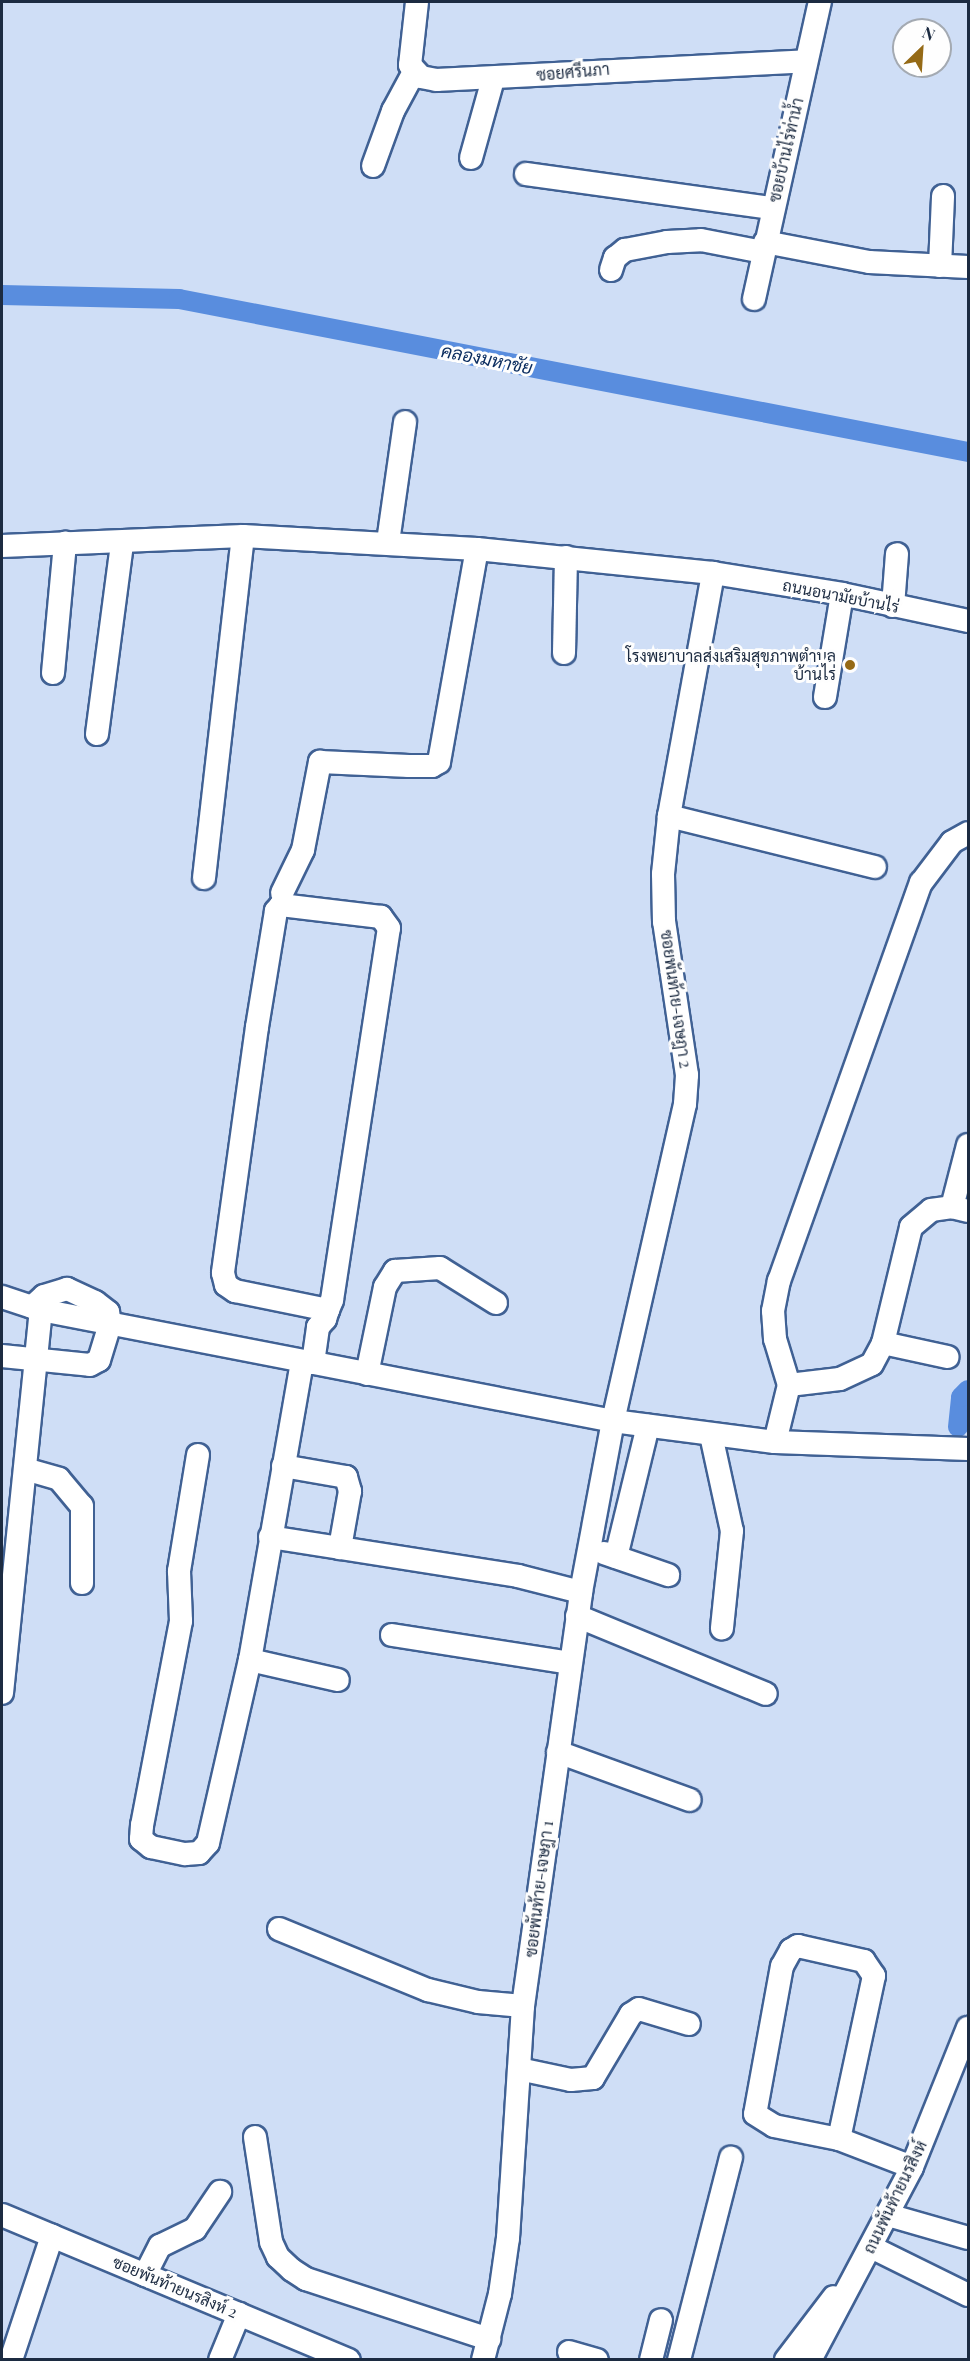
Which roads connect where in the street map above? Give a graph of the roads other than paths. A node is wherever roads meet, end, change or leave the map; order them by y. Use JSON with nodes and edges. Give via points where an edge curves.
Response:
{"nodes":[{"id":1,"x":417,"y":2,"type":"edge"},
{"id":2,"x":820,"y":2,"type":"edge"},
{"id":3,"x":806,"y":61,"type":"junction"},
{"id":4,"x":414,"y":72,"type":"junction"},
{"id":5,"x":493,"y":79,"type":"junction"},
{"id":6,"x":471,"y":158,"type":"dead end"},
{"id":7,"x":373,"y":166,"type":"dead end"},
{"id":8,"x":526,"y":174,"type":"dead end"},
{"id":9,"x":943,"y":196,"type":"dead end"},
{"id":10,"x":772,"y":208,"type":"junction"},
{"id":11,"x":764,"y":247,"type":"junction"},
{"id":12,"x":940,"y":266,"type":"junction"},
{"id":13,"x":969,"y":267,"type":"edge"},
{"id":14,"x":610,"y":270,"type":"dead end"},
{"id":15,"x":754,"y":299,"type":"dead end"},
{"id":16,"x":405,"y":422,"type":"dead end"},
{"id":17,"x":243,"y":537,"type":"junction"},
{"id":18,"x":388,"y":542,"type":"junction"},
{"id":19,"x":65,"y":543,"type":"junction"},
{"id":20,"x":122,"y":543,"type":"junction"},
{"id":21,"x":2,"y":546,"type":"edge"},
{"id":22,"x":477,"y":549,"type":"junction"},
{"id":23,"x":897,"y":554,"type":"dead end"},
{"id":24,"x":566,"y":557,"type":"junction"},
{"id":25,"x":713,"y":573,"type":"junction"},
{"id":26,"x":842,"y":594,"type":"junction"},
{"id":27,"x":893,"y":606,"type":"junction"},
{"id":28,"x":969,"y":621,"type":"edge"},
{"id":29,"x":564,"y":653,"type":"dead end"},
{"id":30,"x":53,"y":673,"type":"dead end"},
{"id":31,"x":825,"y":697,"type":"dead end"},
{"id":32,"x":97,"y":734,"type":"dead end"},
{"id":33,"x":669,"y":816,"type":"junction"},
{"id":34,"x":969,"y":833,"type":"edge"},
{"id":35,"x":875,"y":867,"type":"dead end"},
{"id":36,"x":204,"y":878,"type":"dead end"},
{"id":37,"x":282,"y":893,"type":"dead end"},
{"id":38,"x":969,"y":1145,"type":"edge"},
{"id":39,"x":960,"y":1209,"type":"edge"},
{"id":40,"x":2,"y":1297,"type":"edge"},
{"id":41,"x":496,"y":1303,"type":"dead end"},
{"id":42,"x":37,"y":1309,"type":"junction"},
{"id":43,"x":328,"y":1310,"type":"junction"},
{"id":44,"x":110,"y":1324,"type":"junction"},
{"id":45,"x":883,"y":1343,"type":"junction"},
{"id":46,"x":2,"y":1356,"type":"edge"},
{"id":47,"x":947,"y":1357,"type":"dead end"},
{"id":48,"x":37,"y":1358,"type":"junction"},
{"id":49,"x":308,"y":1362,"type":"junction"},
{"id":50,"x":367,"y":1374,"type":"junction"},
{"id":51,"x":789,"y":1385,"type":"junction"},
{"id":52,"x":613,"y":1421,"type":"junction"},
{"id":53,"x":648,"y":1426,"type":"junction"},
{"id":54,"x":711,"y":1435,"type":"junction"},
{"id":55,"x":775,"y":1442,"type":"junction"},
{"id":56,"x":969,"y":1449,"type":"edge"},
{"id":57,"x":198,"y":1455,"type":"dead end"},
{"id":58,"x":283,"y":1466,"type":"junction"},
{"id":59,"x":25,"y":1469,"type":"junction"},
{"id":60,"x":270,"y":1538,"type":"junction"},
{"id":61,"x":340,"y":1548,"type":"junction"},
{"id":62,"x":588,"y":1551,"type":"junction"},
{"id":63,"x":616,"y":1557,"type":"junction"},
{"id":64,"x":668,"y":1575,"type":"dead end"},
{"id":65,"x":82,"y":1583,"type":"dead end"},
{"id":66,"x":581,"y":1593,"type":"junction"},
{"id":67,"x":577,"y":1616,"type":"junction"},
{"id":68,"x":722,"y":1628,"type":"dead end"},
{"id":69,"x":392,"y":1635,"type":"dead end"},
{"id":70,"x":250,"y":1660,"type":"junction"},
{"id":71,"x":570,"y":1663,"type":"junction"},
{"id":72,"x":338,"y":1680,"type":"dead end"},
{"id":73,"x":2,"y":1693,"type":"edge"},
{"id":74,"x":766,"y":1694,"type":"dead end"},
{"id":75,"x":558,"y":1752,"type":"junction"},
{"id":76,"x":690,"y":1800,"type":"dead end"},
{"id":77,"x":279,"y":1929,"type":"dead end"},
{"id":78,"x":523,"y":2006,"type":"junction"},
{"id":79,"x":689,"y":2024,"type":"dead end"},
{"id":80,"x":969,"y":2028,"type":"edge"},
{"id":81,"x":519,"y":2069,"type":"junction"},
{"id":82,"x":255,"y":2137,"type":"dead end"},
{"id":83,"x":839,"y":2139,"type":"junction"},
{"id":84,"x":731,"y":2158,"type":"dead end"},
{"id":85,"x":912,"y":2167,"type":"junction"},
{"id":86,"x":220,"y":2192,"type":"dead end"},
{"id":87,"x":2,"y":2215,"type":"edge"},
{"id":88,"x":888,"y":2215,"type":"junction"},
{"id":89,"x":52,"y":2236,"type":"junction"},
{"id":90,"x":969,"y":2238,"type":"edge"},
{"id":91,"x":871,"y":2247,"type":"junction"},
{"id":92,"x":145,"y":2275,"type":"junction"},
{"id":93,"x":847,"y":2292,"type":"junction"},
{"id":94,"x":969,"y":2295,"type":"edge"},
{"id":95,"x":239,"y":2314,"type":"junction"},
{"id":96,"x":661,"y":2320,"type":"dead end"},
{"id":97,"x":486,"y":2349,"type":"edge"},
{"id":98,"x":569,"y":2352,"type":"dead end"},
{"id":99,"x":11,"y":2360,"type":"edge"},
{"id":100,"x":220,"y":2360,"type":"edge"},
{"id":101,"x":349,"y":2360,"type":"edge"},
{"id":102,"x":597,"y":2360,"type":"edge"},
{"id":103,"x":651,"y":2360,"type":"edge"},
{"id":104,"x":680,"y":2360,"type":"edge"},
{"id":105,"x":786,"y":2360,"type":"edge"},
{"id":106,"x":810,"y":2360,"type":"edge"}],
"edges":[{"from":1,"to":4,"type":"street","via":[[410,65]]},
{"from":2,"to":3,"type":"street","name":"ซอยบ้านไร่ท่าน้ำ"},
{"from":3,"to":5,"type":"street","name":"ซอยศรีนภา","via":[[621,67]]},
{"from":3,"to":10,"type":"street","name":"ซอยบ้านไร่ท่าน้ำ"},
{"from":4,"to":5,"type":"street","name":"ซอยศรีนภา","via":[[437,80]]},
{"from":4,"to":7,"type":"street","via":[[393,111]]},
{"from":5,"to":6,"type":"street"},
{"from":8,"to":10,"type":"street"},
{"from":9,"to":12,"type":"street"},
{"from":10,"to":11,"type":"street","name":"ซอยบ้านไร่ท่าน้ำ"},
{"from":11,"to":12,"type":"street","via":[[869,262]]},
{"from":11,"to":14,"type":"street","via":[[701,240],[667,242],[625,250],[615,258]]},
{"from":11,"to":15,"type":"street","name":"ซอยบ้านไร่ท่าน้ำ"},
{"from":12,"to":13,"type":"street"},
{"from":16,"to":18,"type":"street"},
{"from":17,"to":18,"type":"street","name":"ถนนอนามัยบ้านไร่"},
{"from":17,"to":20,"type":"street","name":"ถนนอนามัยบ้านไร่"},
{"from":17,"to":36,"type":"street"},
{"from":18,"to":22,"type":"street","name":"ถนนอนามัยบ้านไร่"},
{"from":19,"to":20,"type":"street","name":"ถนนอนามัยบ้านไร่"},
{"from":19,"to":21,"type":"street","name":"ถนนอนามัยบ้านไร่"},
{"from":19,"to":30,"type":"street"},
{"from":20,"to":32,"type":"street"},
{"from":22,"to":24,"type":"street","name":"ถนนอนามัยบ้านไร่"},
{"from":22,"to":37,"type":"street","via":[[439,762],[432,766],[409,766],[320,762],[303,850]]},
{"from":23,"to":27,"type":"street"},
{"from":24,"to":25,"type":"street","name":"ถนนอนามัยบ้านไร่"},
{"from":24,"to":29,"type":"street"},
{"from":25,"to":26,"type":"street","name":"ถนนอนามัยบ้านไร่"},
{"from":25,"to":33,"type":"street","name":"ซอยพันท้าย-เจษฎา 2"},
{"from":26,"to":27,"type":"street","name":"ถนนอนามัยบ้านไร่"},
{"from":26,"to":31,"type":"street"},
{"from":27,"to":28,"type":"street","name":"ถนนอนามัยบ้านไร่"},
{"from":33,"to":35,"type":"street"},
{"from":33,"to":52,"type":"street","name":"ซอยพันท้าย-เจษฎา 2","via":[[663,898],[687,1075],[685,1104]]},
{"from":34,"to":51,"type":"street","via":[[952,842],[921,883],[795,1232],[773,1311],[775,1339]]},
{"from":38,"to":39,"type":"street"},
{"from":39,"to":45,"type":"street","via":[[931,1210],[911,1227]]},
{"from":40,"to":42,"type":"street"},
{"from":41,"to":50,"type":"street","via":[[440,1268],[395,1271],[385,1287]]},
{"from":42,"to":44,"type":"street"},
{"from":42,"to":48,"type":"street"},
{"from":43,"to":43,"type":"street","via":[[389,928],[381,917],[281,905],[276,911],[261,1004],[223,1273],[226,1285],[235,1291]]},
{"from":43,"to":49,"type":"street"},
{"from":44,"to":48,"type":"street","via":[[103,1353],[90,1365]]},
{"from":44,"to":49,"type":"street"},
{"from":45,"to":47,"type":"street"},
{"from":45,"to":51,"type":"street","via":[[872,1364],[858,1373]]},
{"from":46,"to":48,"type":"street"},
{"from":48,"to":59,"type":"street"},
{"from":49,"to":50,"type":"street"},
{"from":49,"to":58,"type":"street"},
{"from":50,"to":52,"type":"street"},
{"from":51,"to":55,"type":"street"},
{"from":52,"to":53,"type":"street"},
{"from":52,"to":62,"type":"street","name":"ซอยพันท้าย-เจษฎา 1"},
{"from":53,"to":54,"type":"street"},
{"from":53,"to":63,"type":"street"},
{"from":54,"to":55,"type":"street"},
{"from":54,"to":68,"type":"street","via":[[732,1532]]},
{"from":55,"to":56,"type":"street"},
{"from":57,"to":70,"type":"street","via":[[179,1571],[180,1621],[142,1825],[141,1839],[151,1846],[200,1853],[208,1843]]},
{"from":58,"to":60,"type":"street"},
{"from":58,"to":61,"type":"street","via":[[346,1477],[350,1491]]},
{"from":59,"to":65,"type":"street","via":[[59,1479],[82,1506]]},
{"from":59,"to":73,"type":"street"},
{"from":60,"to":61,"type":"street"},
{"from":60,"to":70,"type":"street"},
{"from":61,"to":66,"type":"street","via":[[518,1576]]},
{"from":62,"to":63,"type":"street"},
{"from":62,"to":66,"type":"street","name":"ซอยพันท้าย-เจษฎา 1"},
{"from":63,"to":64,"type":"street"},
{"from":66,"to":67,"type":"street","name":"ซอยพันท้าย-เจษฎา 1"},
{"from":67,"to":71,"type":"street","name":"ซอยพันท้าย-เจษฎา 1"},
{"from":67,"to":74,"type":"street"},
{"from":69,"to":71,"type":"street"},
{"from":70,"to":72,"type":"street"},
{"from":71,"to":75,"type":"street","name":"ซอยพันท้าย-เจษฎา 1"},
{"from":75,"to":76,"type":"street"},
{"from":75,"to":78,"type":"street","name":"ซอยพันท้าย-เจษฎา 1"},
{"from":77,"to":78,"type":"street","via":[[428,1990],[478,2002]]},
{"from":78,"to":81,"type":"street","name":"ซอยพันท้าย-เจษฎา 1"},
{"from":79,"to":81,"type":"street","via":[[639,2009],[631,2014],[593,2078],[571,2080]]},
{"from":80,"to":85,"type":"street","name":"ถนนพันท้ายนรสิงห์"},
{"from":81,"to":97,"type":"street","name":"ซอยพันท้าย-เจษฎา 1","via":[[508,2238]]},
{"from":82,"to":97,"type":"street","via":[[271,2242],[278,2257],[292,2270],[306,2279]]},
{"from":83,"to":83,"type":"street","via":[[774,2126],[755,2114],[782,1966],[798,1946],[864,1961],[874,1976]]},
{"from":83,"to":85,"type":"street"},
{"from":84,"to":104,"type":"street"},
{"from":85,"to":88,"type":"street","name":"ถนนพันท้ายนรสิงห์"},
{"from":86,"to":92,"type":"street","via":[[195,2229],[160,2246]]},
{"from":87,"to":89,"type":"street","name":"ซอยพันท้ายนรสิงห์ 2"},
{"from":88,"to":90,"type":"street"},
{"from":88,"to":91,"type":"street","name":"ถนนพันท้ายนรสิงห์"},
{"from":89,"to":92,"type":"street","name":"ซอยพันท้ายนรสิงห์ 2"},
{"from":89,"to":99,"type":"street"},
{"from":91,"to":93,"type":"street","name":"ถนนพันท้ายนรสิงห์"},
{"from":91,"to":94,"type":"street"},
{"from":92,"to":95,"type":"street","name":"ซอยพันท้ายนรสิงห์ 2"},
{"from":93,"to":105,"type":"street","via":[[825,2304]]},
{"from":93,"to":106,"type":"street","name":"ถนนพันท้ายนรสิงห์"},
{"from":95,"to":100,"type":"street"},
{"from":95,"to":101,"type":"street","name":"ซอยพันท้ายนรสิงห์ 2"},
{"from":96,"to":103,"type":"street"},
{"from":98,"to":102,"type":"street"}]}
